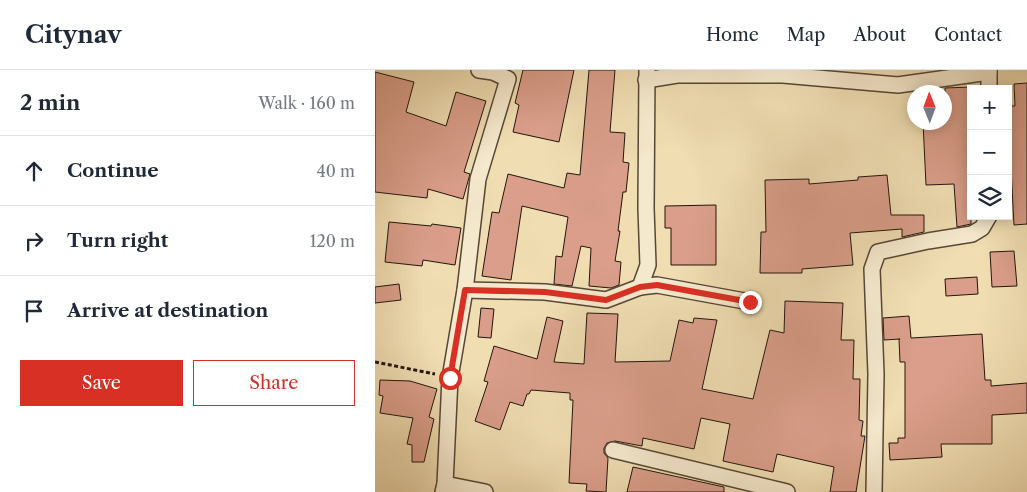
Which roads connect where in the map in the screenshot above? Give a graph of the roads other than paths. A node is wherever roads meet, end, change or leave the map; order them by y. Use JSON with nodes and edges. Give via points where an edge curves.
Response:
{"nodes":[{"id":1,"x":479,"y":70,"type":"edge"},
{"id":2,"x":989,"y":71,"type":"edge"},
{"id":3,"x":647,"y":75,"type":"edge"},
{"id":4,"x":989,"y":85,"type":"edge"},
{"id":5,"x":987,"y":220,"type":"edge"},
{"id":6,"x":640,"y":287,"type":"junction"},
{"id":7,"x":465,"y":290,"type":"junction"},
{"id":8,"x":750,"y":302,"type":"dead end"},
{"id":9,"x":613,"y":450,"type":"dead end"},
{"id":10,"x":444,"y":488,"type":"edge"},
{"id":11,"x":485,"y":492,"type":"edge"},
{"id":12,"x":787,"y":492,"type":"edge"},
{"id":13,"x":874,"y":492,"type":"edge"}],
"edges":[{"from":1,"to":7,"type":"street","via":[[508,79],[478,179]]},
{"from":2,"to":3,"type":"street","via":[[898,85],[783,75]]},
{"from":2,"to":4,"type":"street"},
{"from":3,"to":6,"type":"street","via":[[648,265]]},
{"from":5,"to":13,"type":"street","via":[[982,228],[971,234],[878,252],[872,269],[876,374]]},
{"from":6,"to":7,"type":"street","via":[[606,300],[545,292]]},
{"from":6,"to":8,"type":"street","via":[[657,285]]},
{"from":7,"to":10,"type":"street","via":[[450,378]]},
{"from":9,"to":12,"type":"street"},
{"from":10,"to":11,"type":"street"}]}
